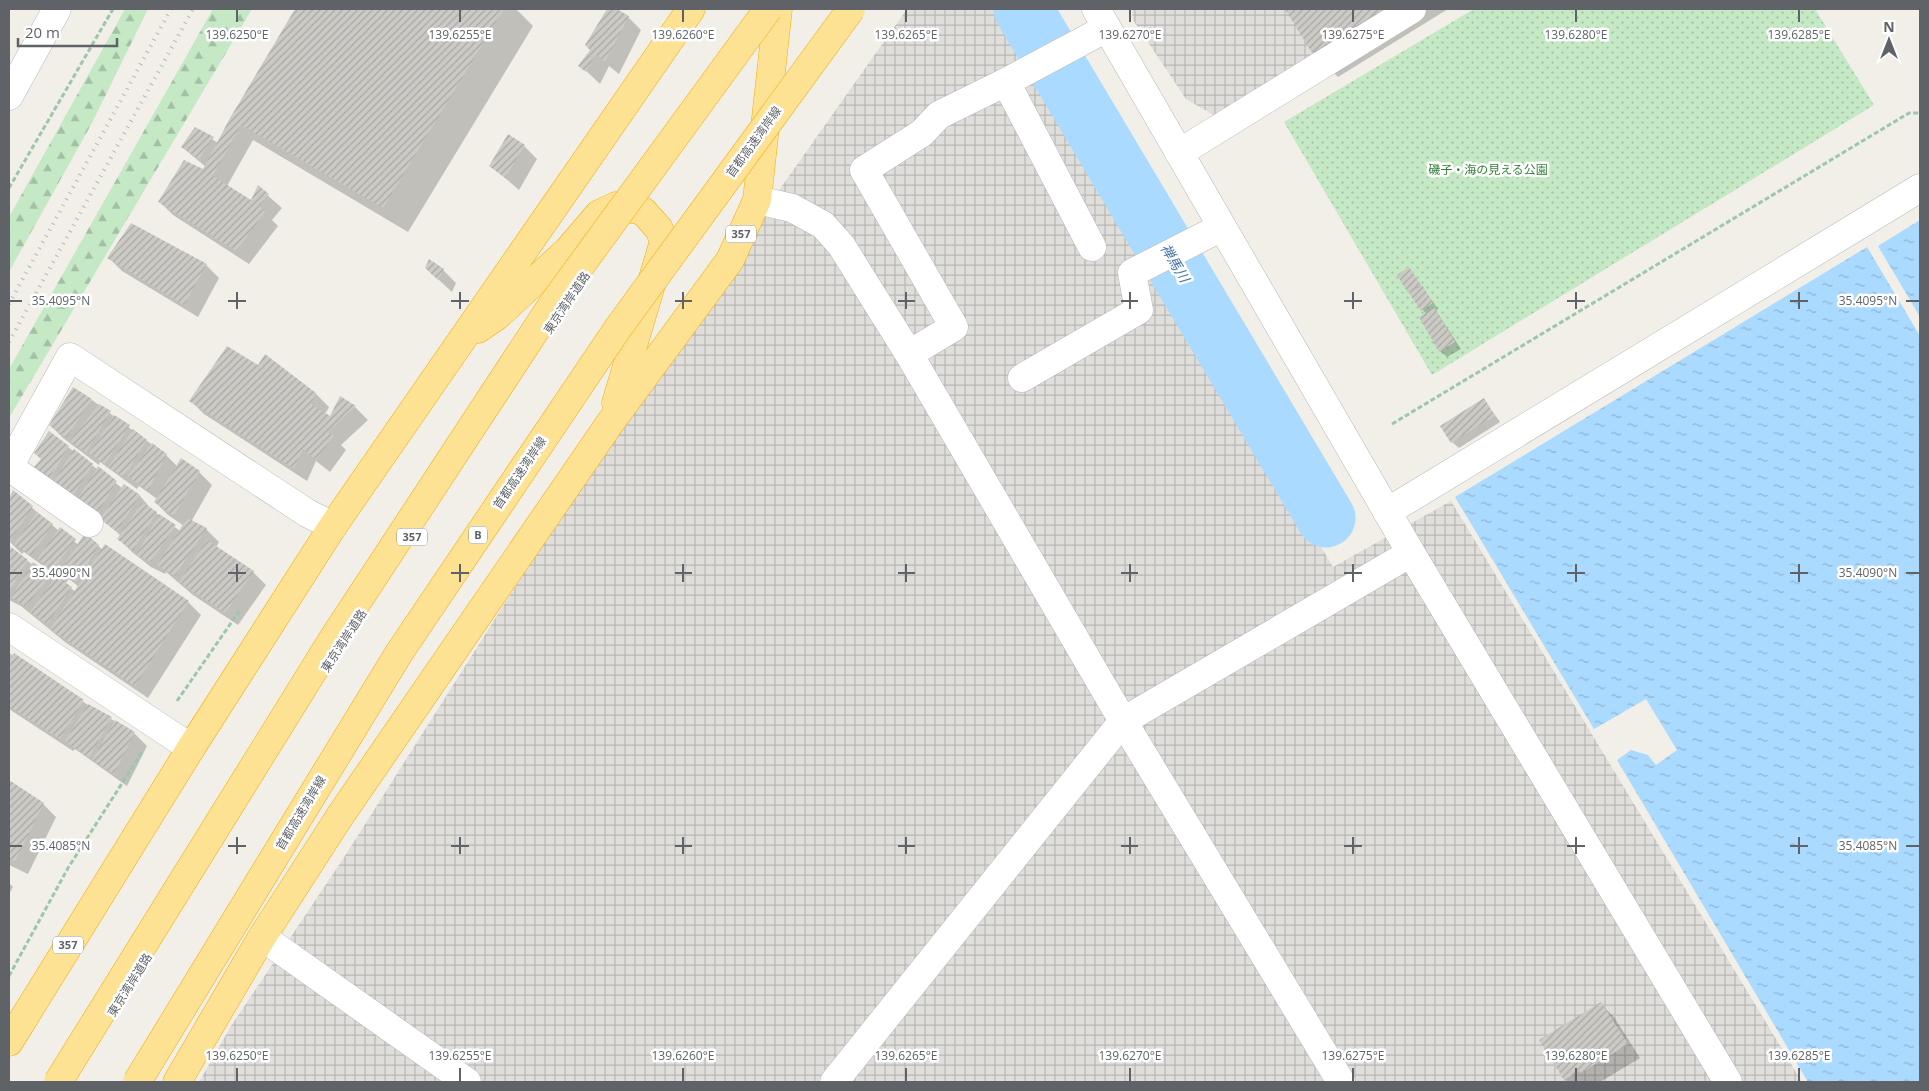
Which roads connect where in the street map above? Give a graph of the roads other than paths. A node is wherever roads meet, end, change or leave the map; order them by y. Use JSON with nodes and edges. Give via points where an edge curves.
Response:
{"nodes":[{"id":1,"x":57,"y":9,"type":"edge"},
{"id":2,"x":690,"y":9,"type":"edge"},
{"id":3,"x":768,"y":9,"type":"edge"},
{"id":4,"x":779,"y":9,"type":"edge"},
{"id":5,"x":835,"y":9,"type":"edge"},
{"id":6,"x":851,"y":9,"type":"edge"},
{"id":7,"x":1412,"y":9,"type":"edge"},
{"id":8,"x":1103,"y":22,"type":"edge"},
{"id":9,"x":1007,"y":82,"type":"junction"},
{"id":10,"x":9,"y":96,"type":"edge"},
{"id":11,"x":1179,"y":153,"type":"junction"},
{"id":12,"x":1920,"y":188,"type":"edge"},
{"id":13,"x":757,"y":200,"type":"junction"},
{"id":14,"x":1221,"y":228,"type":"junction"},
{"id":15,"x":1092,"y":247,"type":"dead end"},
{"id":16,"x":459,"y":342,"type":"junction"},
{"id":17,"x":909,"y":354,"type":"junction"},
{"id":18,"x":1022,"y":378,"type":"dead end"},
{"id":19,"x":610,"y":423,"type":"junction"},
{"id":20,"x":9,"y":467,"type":"edge"},
{"id":21,"x":1387,"y":512,"type":"junction"},
{"id":22,"x":89,"y":523,"type":"dead end"},
{"id":23,"x":333,"y":526,"type":"junction"},
{"id":24,"x":1411,"y":554,"type":"junction"},
{"id":25,"x":9,"y":627,"type":"edge"},
{"id":26,"x":1123,"y":721,"type":"junction"},
{"id":27,"x":191,"y":748,"type":"junction"},
{"id":28,"x":262,"y":937,"type":"junction"},
{"id":29,"x":9,"y":1042,"type":"edge"},
{"id":30,"x":58,"y":1082,"type":"edge"},
{"id":31,"x":70,"y":1082,"type":"edge"},
{"id":32,"x":125,"y":1082,"type":"edge"},
{"id":33,"x":138,"y":1082,"type":"edge"},
{"id":34,"x":177,"y":1082,"type":"edge"},
{"id":35,"x":467,"y":1082,"type":"edge"},
{"id":36,"x":834,"y":1082,"type":"edge"},
{"id":37,"x":1341,"y":1082,"type":"edge"},
{"id":38,"x":1728,"y":1082,"type":"edge"}],
"edges":[{"from":1,"to":10,"type":"street"},
{"from":2,"to":16,"type":"highway","name":"東京湾岸道路","number":"357"},
{"from":3,"to":30,"type":"highway","bridge":true,"via":[[548,310],[336,634]]},
{"from":4,"to":13,"type":"highway","name":"東京湾岸道路","number":"357"},
{"from":4,"to":31,"type":"highway","name":"東京湾岸道路","number":"357","via":[[620,224],[452,474],[297,713]]},
{"from":5,"to":32,"type":"highway","via":[[610,315],[410,612],[316,761]]},
{"from":6,"to":33,"type":"highway","name":"首都高速湾岸線","number":"B","bridge":true,"via":[[618,328],[399,653]]},
{"from":7,"to":11,"type":"street"},
{"from":8,"to":9,"type":"street"},
{"from":8,"to":11,"type":"street"},
{"from":9,"to":15,"type":"street"},
{"from":9,"to":17,"type":"street","via":[[940,115],[922,133],[864,170],[954,327]]},
{"from":11,"to":14,"type":"street"},
{"from":12,"to":21,"type":"street"},
{"from":13,"to":17,"type":"street","via":[[792,208],[823,225],[841,246]]},
{"from":13,"to":19,"type":"highway","name":"東京湾岸道路","number":"357","via":[[730,260]]},
{"from":14,"to":18,"type":"street","via":[[1132,273],[1138,310]]},
{"from":14,"to":21,"type":"street"},
{"from":16,"to":19,"type":"highway","name":"東京湾岸道路","number":"357","via":[[497,316],[569,249],[599,214],[616,206],[643,210],[659,228],[664,240]]},
{"from":16,"to":23,"type":"highway","name":"東京湾岸道路","number":"357"},
{"from":17,"to":26,"type":"street"},
{"from":19,"to":28,"type":"highway","name":"東京湾岸道路","number":"357","via":[[340,816]]},
{"from":20,"to":22,"type":"street"},
{"from":20,"to":23,"type":"street","via":[[70,357],[307,513]]},
{"from":21,"to":24,"type":"street"},
{"from":23,"to":27,"type":"highway","name":"東京湾岸道路","number":"357"},
{"from":24,"to":26,"type":"street"},
{"from":24,"to":38,"type":"street"},
{"from":25,"to":27,"type":"street"},
{"from":26,"to":36,"type":"street"},
{"from":26,"to":37,"type":"street"},
{"from":27,"to":29,"type":"highway","name":"東京湾岸道路","number":"357"},
{"from":28,"to":34,"type":"highway","name":"東京湾岸道路","number":"357"},
{"from":28,"to":35,"type":"street"}]}
